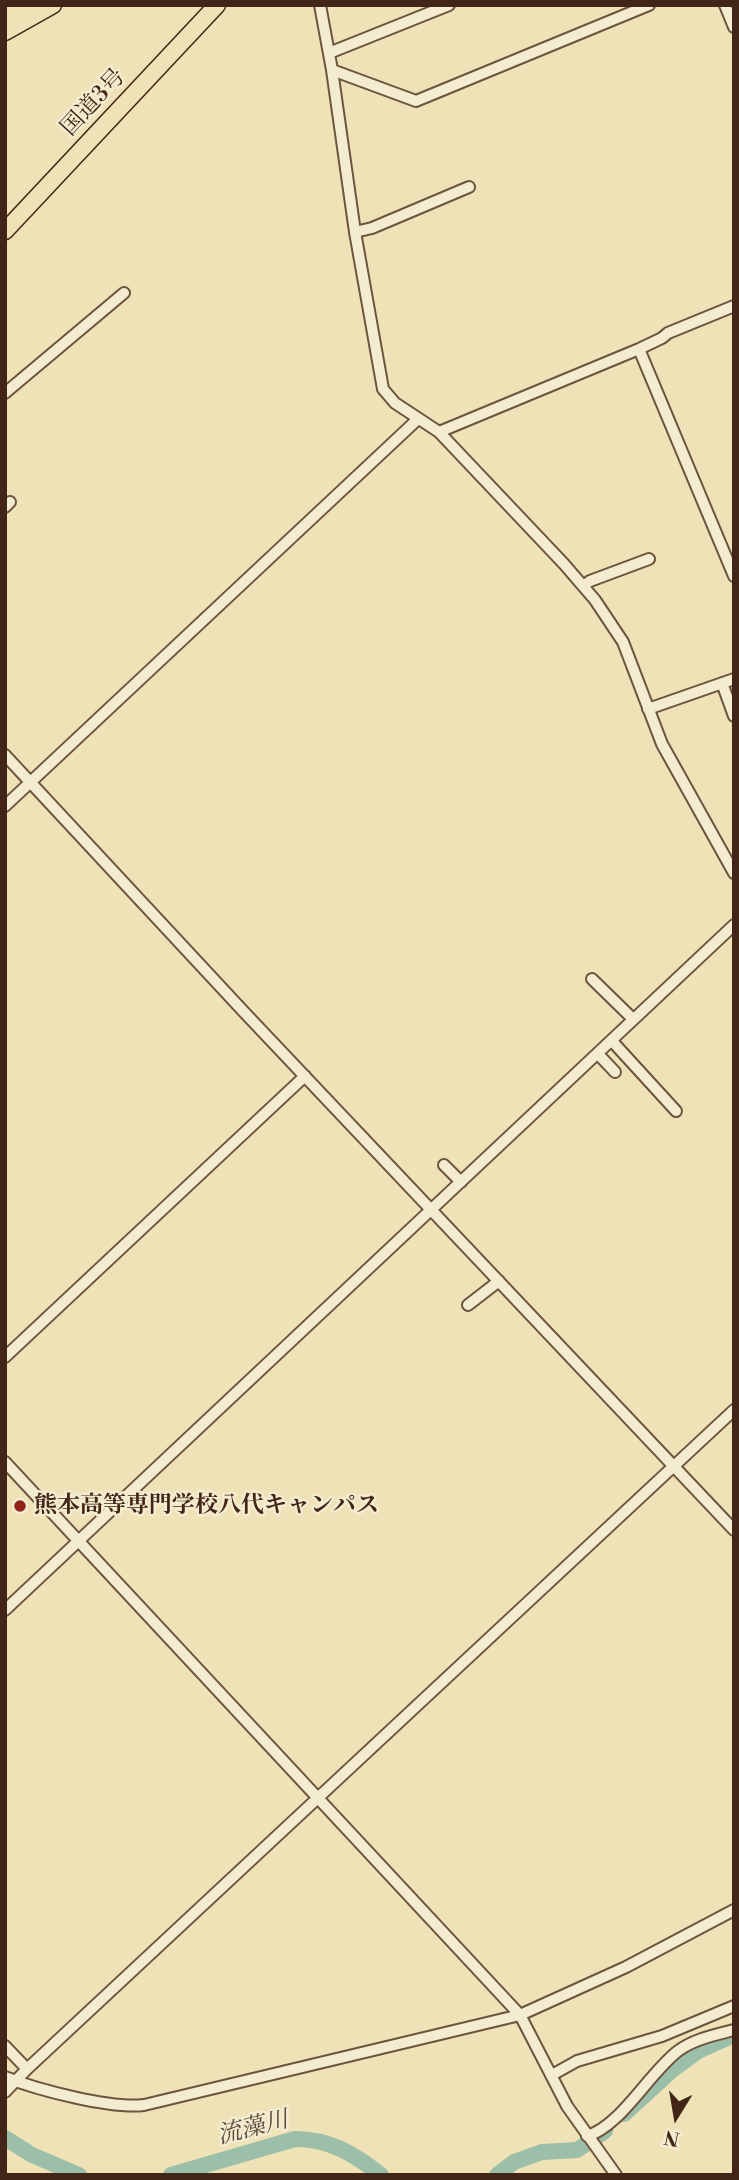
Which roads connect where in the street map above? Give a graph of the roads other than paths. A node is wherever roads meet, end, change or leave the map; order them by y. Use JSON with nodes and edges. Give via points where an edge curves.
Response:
{"nodes":[{"id":1,"x":25,"y":5,"type":"edge"},
{"id":2,"x":53,"y":5,"type":"edge"},
{"id":3,"x":217,"y":5,"type":"edge"},
{"id":4,"x":320,"y":5,"type":"edge"},
{"id":5,"x":449,"y":5,"type":"edge"},
{"id":6,"x":649,"y":5,"type":"edge"},
{"id":7,"x":724,"y":5,"type":"edge"},
{"id":8,"x":5,"y":16,"type":"edge"},
{"id":9,"x":734,"y":27,"type":"edge"},
{"id":10,"x":5,"y":32,"type":"edge"},
{"id":11,"x":328,"y":53,"type":"junction"},
{"id":12,"x":332,"y":70,"type":"junction"},
{"id":13,"x":469,"y":187,"type":"dead end"},
{"id":14,"x":5,"y":231,"type":"edge"},
{"id":15,"x":355,"y":232,"type":"junction"},
{"id":16,"x":124,"y":293,"type":"dead end"},
{"id":17,"x":734,"y":306,"type":"edge"},
{"id":18,"x":639,"y":349,"type":"junction"},
{"id":19,"x":5,"y":393,"type":"edge"},
{"id":20,"x":418,"y":419,"type":"junction"},
{"id":21,"x":439,"y":432,"type":"junction"},
{"id":22,"x":649,"y":559,"type":"dead end"},
{"id":23,"x":734,"y":576,"type":"edge"},
{"id":24,"x":583,"y":586,"type":"junction"},
{"id":25,"x":734,"y":679,"type":"edge"},
{"id":26,"x":722,"y":683,"type":"junction"},
{"id":27,"x":648,"y":709,"type":"junction"},
{"id":28,"x":734,"y":716,"type":"edge"},
{"id":29,"x":5,"y":755,"type":"edge"},
{"id":30,"x":30,"y":783,"type":"junction"},
{"id":31,"x":5,"y":806,"type":"edge"},
{"id":32,"x":734,"y":873,"type":"edge"},
{"id":33,"x":734,"y":925,"type":"edge"},
{"id":34,"x":592,"y":979,"type":"dead end"},
{"id":35,"x":633,"y":1019,"type":"junction"},
{"id":36,"x":612,"y":1041,"type":"junction"},
{"id":37,"x":598,"y":1054,"type":"junction"},
{"id":38,"x":615,"y":1072,"type":"dead end"},
{"id":39,"x":305,"y":1076,"type":"junction"},
{"id":40,"x":676,"y":1111,"type":"dead end"},
{"id":41,"x":444,"y":1165,"type":"dead end"},
{"id":42,"x":461,"y":1182,"type":"junction"},
{"id":43,"x":432,"y":1210,"type":"junction"},
{"id":44,"x":499,"y":1281,"type":"junction"},
{"id":45,"x":468,"y":1305,"type":"dead end"},
{"id":46,"x":5,"y":1357,"type":"edge"},
{"id":47,"x":734,"y":1410,"type":"edge"},
{"id":48,"x":5,"y":1462,"type":"edge"},
{"id":49,"x":675,"y":1467,"type":"junction"},
{"id":50,"x":734,"y":1530,"type":"edge"},
{"id":51,"x":79,"y":1541,"type":"junction"},
{"id":52,"x":5,"y":1610,"type":"edge"},
{"id":53,"x":317,"y":1798,"type":"junction"},
{"id":54,"x":734,"y":1910,"type":"edge"},
{"id":55,"x":734,"y":2006,"type":"edge"},
{"id":56,"x":520,"y":2015,"type":"junction"},
{"id":57,"x":734,"y":2030,"type":"edge"},
{"id":58,"x":5,"y":2046,"type":"edge"},
{"id":59,"x":27,"y":2069,"type":"junction"},
{"id":60,"x":552,"y":2075,"type":"junction"},
{"id":61,"x":11,"y":2079,"type":"edge"},
{"id":62,"x":5,"y":2092,"type":"edge"},
{"id":63,"x":587,"y":2137,"type":"junction"},
{"id":64,"x":616,"y":2175,"type":"edge"}],
"edges":[{"from":1,"to":8,"type":"highway"},
{"from":2,"to":10,"type":"highway"},
{"from":3,"to":14,"type":"highway","name":"国道3号"},
{"from":4,"to":11,"type":"street"},
{"from":5,"to":11,"type":"street"},
{"from":6,"to":12,"type":"street","via":[[416,101]]},
{"from":7,"to":9,"type":"street"},
{"from":11,"to":12,"type":"street"},
{"from":12,"to":15,"type":"street"},
{"from":13,"to":15,"type":"street"},
{"from":15,"to":20,"type":"street","via":[[383,389]]},
{"from":16,"to":19,"type":"street"},
{"from":17,"to":18,"type":"street"},
{"from":18,"to":21,"type":"street"},
{"from":18,"to":23,"type":"street"},
{"from":20,"to":21,"type":"street"},
{"from":20,"to":30,"type":"street"},
{"from":21,"to":24,"type":"street"},
{"from":22,"to":24,"type":"street"},
{"from":24,"to":27,"type":"street","via":[[623,642]]},
{"from":25,"to":26,"type":"street"},
{"from":26,"to":27,"type":"street"},
{"from":26,"to":28,"type":"street"},
{"from":27,"to":32,"type":"street"},
{"from":29,"to":30,"type":"street"},
{"from":30,"to":31,"type":"street"},
{"from":30,"to":39,"type":"street"},
{"from":33,"to":35,"type":"street"},
{"from":34,"to":35,"type":"street"},
{"from":35,"to":36,"type":"street"},
{"from":36,"to":37,"type":"street"},
{"from":36,"to":40,"type":"street"},
{"from":37,"to":38,"type":"street"},
{"from":37,"to":42,"type":"street"},
{"from":39,"to":43,"type":"street"},
{"from":39,"to":46,"type":"street"},
{"from":41,"to":42,"type":"street"},
{"from":42,"to":43,"type":"street"},
{"from":43,"to":44,"type":"street"},
{"from":43,"to":51,"type":"street"},
{"from":44,"to":45,"type":"street"},
{"from":44,"to":49,"type":"street"},
{"from":47,"to":49,"type":"street"},
{"from":48,"to":51,"type":"street"},
{"from":49,"to":50,"type":"street"},
{"from":49,"to":53,"type":"street"},
{"from":51,"to":52,"type":"street"},
{"from":51,"to":53,"type":"street"},
{"from":53,"to":56,"type":"street"},
{"from":53,"to":59,"type":"street"},
{"from":54,"to":56,"type":"street","via":[[626,1967]]},
{"from":55,"to":60,"type":"street","via":[[662,2036],[577,2061]]},
{"from":56,"to":60,"type":"street"},
{"from":56,"to":61,"type":"street","via":[[144,2105],[125,2107]]},
{"from":57,"to":63,"type":"street","via":[[693,2041],[678,2051],[598,2133]]},
{"from":58,"to":59,"type":"street"},
{"from":59,"to":61,"type":"street"},
{"from":60,"to":63,"type":"street"},
{"from":61,"to":62,"type":"street"},
{"from":63,"to":64,"type":"street"}]}
